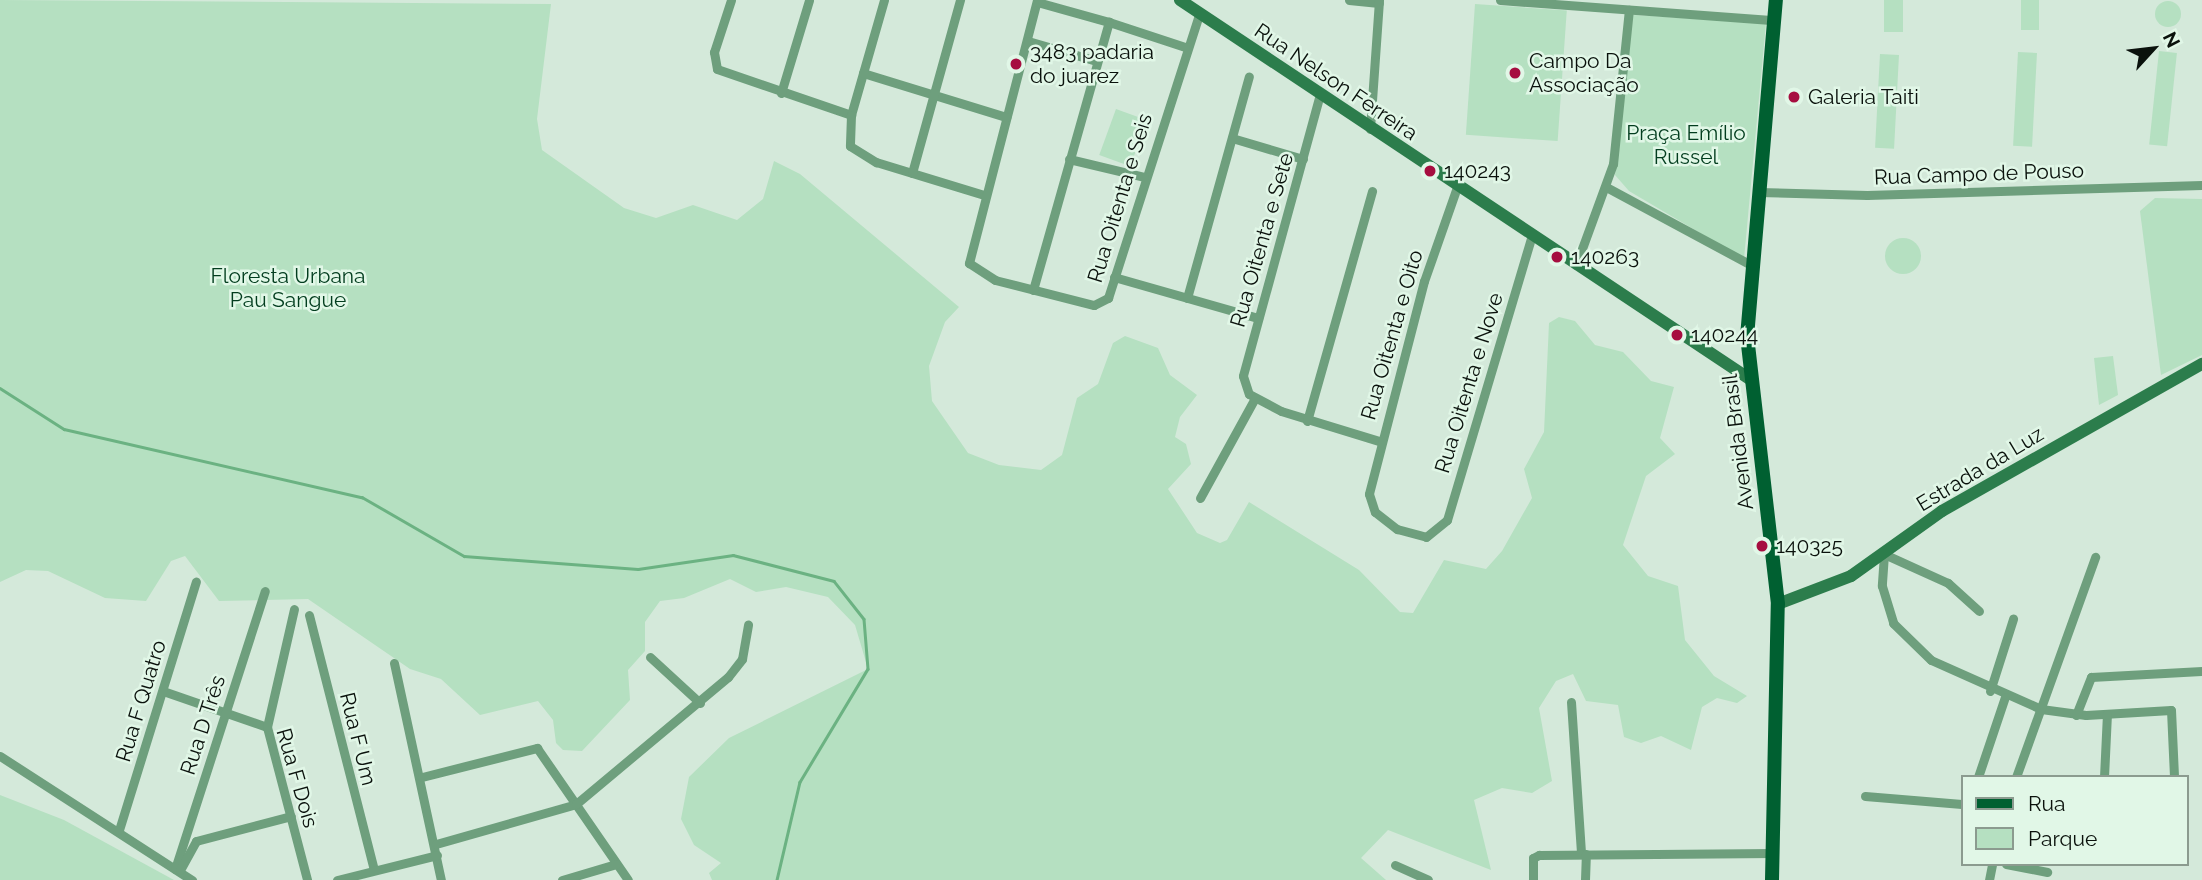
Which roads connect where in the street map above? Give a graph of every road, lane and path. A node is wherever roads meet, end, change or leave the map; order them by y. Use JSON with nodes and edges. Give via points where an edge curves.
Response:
{"nodes":[{"id":1,"x":731,"y":0,"type":"edge"},
{"id":2,"x":809,"y":0,"type":"edge"},
{"id":3,"x":884,"y":0,"type":"edge"},
{"id":4,"x":960,"y":0,"type":"edge"},
{"id":5,"x":1180,"y":0,"type":"edge"},
{"id":6,"x":1349,"y":0,"type":"edge"},
{"id":7,"x":1500,"y":0,"type":"edge"},
{"id":8,"x":1776,"y":0,"type":"edge"},
{"id":9,"x":1037,"y":1,"type":"edge"},
{"id":10,"x":1379,"y":2,"type":"edge"},
{"id":11,"x":1575,"y":4,"type":"edge"},
{"id":12,"x":1629,"y":10,"type":"junction"},
{"id":13,"x":1199,"y":13,"type":"junction"},
{"id":14,"x":1774,"y":20,"type":"junction"},
{"id":15,"x":1111,"y":21,"type":"junction"},
{"id":16,"x":1028,"y":41,"type":"junction"},
{"id":17,"x":1185,"y":47,"type":"junction"},
{"id":18,"x":1097,"y":61,"type":"junction"},
{"id":19,"x":863,"y":73,"type":"junction"},
{"id":20,"x":1249,"y":76,"type":"dead end"},
{"id":21,"x":781,"y":93,"type":"junction"},
{"id":22,"x":934,"y":94,"type":"junction"},
{"id":23,"x":1320,"y":94,"type":"junction"},
{"id":24,"x":851,"y":115,"type":"junction"},
{"id":25,"x":1006,"y":117,"type":"junction"},
{"id":26,"x":1370,"y":129,"type":"junction"},
{"id":27,"x":1232,"y":138,"type":"junction"},
{"id":28,"x":1069,"y":159,"type":"junction"},
{"id":29,"x":1303,"y":159,"type":"junction"},
{"id":30,"x":912,"y":173,"type":"junction"},
{"id":31,"x":1144,"y":177,"type":"junction"},
{"id":32,"x":2202,"y":185,"type":"edge"},
{"id":33,"x":1457,"y":187,"type":"junction"},
{"id":34,"x":1608,"y":188,"type":"junction"},
{"id":35,"x":1372,"y":191,"type":"dead end"},
{"id":36,"x":1758,"y":192,"type":"junction"},
{"id":37,"x":985,"y":195,"type":"junction"},
{"id":38,"x":1532,"y":235,"type":"junction"},
{"id":39,"x":1576,"y":265,"type":"junction"},
{"id":40,"x":1751,"y":265,"type":"junction"},
{"id":41,"x":1114,"y":277,"type":"junction"},
{"id":42,"x":1033,"y":290,"type":"junction"},
{"id":43,"x":1187,"y":298,"type":"junction"},
{"id":44,"x":1258,"y":318,"type":"junction"},
{"id":45,"x":2202,"y":363,"type":"edge"},
{"id":46,"x":1751,"y":380,"type":"junction"},
{"id":47,"x":1252,"y":396,"type":"junction"},
{"id":48,"x":1307,"y":421,"type":"junction"},
{"id":49,"x":1379,"y":441,"type":"junction"},
{"id":50,"x":1369,"y":494,"type":"joint"},
{"id":51,"x":1200,"y":498,"type":"dead end"},
{"id":52,"x":1884,"y":554,"type":"junction"},
{"id":53,"x":2095,"y":558,"type":"dead end"},
{"id":54,"x":196,"y":582,"type":"dead end"},
{"id":55,"x":265,"y":591,"type":"dead end"},
{"id":56,"x":1778,"y":604,"type":"junction"},
{"id":57,"x":294,"y":609,"type":"dead end"},
{"id":58,"x":1979,"y":611,"type":"dead end"},
{"id":59,"x":309,"y":615,"type":"dead end"},
{"id":60,"x":2013,"y":619,"type":"dead end"},
{"id":61,"x":748,"y":625,"type":"dead end"},
{"id":62,"x":650,"y":657,"type":"dead end"},
{"id":63,"x":394,"y":663,"type":"dead end"},
{"id":64,"x":2202,"y":671,"type":"edge"},
{"id":65,"x":163,"y":691,"type":"junction"},
{"id":66,"x":1990,"y":691,"type":"junction"},
{"id":67,"x":2005,"y":697,"type":"junction"},
{"id":68,"x":1571,"y":702,"type":"dead end"},
{"id":69,"x":700,"y":703,"type":"junction"},
{"id":70,"x":2041,"y":709,"type":"junction"},
{"id":71,"x":225,"y":713,"type":"junction"},
{"id":72,"x":2107,"y":714,"type":"junction"},
{"id":73,"x":2076,"y":715,"type":"junction"},
{"id":74,"x":267,"y":727,"type":"junction"},
{"id":75,"x":0,"y":756,"type":"edge"},
{"id":76,"x":1980,"y":775,"type":"edge"},
{"id":77,"x":2017,"y":775,"type":"edge"},
{"id":78,"x":2104,"y":775,"type":"edge"},
{"id":79,"x":2174,"y":775,"type":"edge"},
{"id":80,"x":422,"y":777,"type":"junction"},
{"id":81,"x":1865,"y":796,"type":"dead end"},
{"id":82,"x":576,"y":804,"type":"junction"},
{"id":83,"x":1960,"y":804,"type":"edge"},
{"id":84,"x":291,"y":816,"type":"junction"},
{"id":85,"x":119,"y":830,"type":"junction"},
{"id":86,"x":436,"y":844,"type":"junction"},
{"id":87,"x":1773,"y":853,"type":"junction"},
{"id":88,"x":1583,"y":854,"type":"junction"},
{"id":89,"x":436,"y":855,"type":"junction"},
{"id":90,"x":616,"y":864,"type":"junction"},
{"id":91,"x":1395,"y":865,"type":"dead end"},
{"id":92,"x":2016,"y":866,"type":"edge"},
{"id":93,"x":177,"y":870,"type":"junction"},
{"id":94,"x":374,"y":870,"type":"junction"},
{"id":95,"x":2047,"y":872,"type":"dead end"},
{"id":96,"x":192,"y":880,"type":"edge"},
{"id":97,"x":307,"y":880,"type":"edge"},
{"id":98,"x":337,"y":880,"type":"edge"},
{"id":99,"x":441,"y":880,"type":"edge"},
{"id":100,"x":562,"y":880,"type":"edge"},
{"id":101,"x":628,"y":880,"type":"edge"},
{"id":102,"x":1428,"y":880,"type":"edge"},
{"id":103,"x":1533,"y":880,"type":"edge"},
{"id":104,"x":1585,"y":880,"type":"edge"},
{"id":105,"x":1772,"y":880,"type":"edge"}],
"edges":[{"from":1,"to":21,"type":"street","via":[[714,66]]},
{"from":2,"to":21,"type":"street"},
{"from":3,"to":19,"type":"street"},
{"from":4,"to":22,"type":"street"},
{"from":5,"to":13,"type":"main road","name":"Rua Nelson Ferreira"},
{"from":6,"to":10,"type":"street"},
{"from":7,"to":11,"type":"street"},
{"from":8,"to":14,"type":"main road","name":"Avenida Brasil"},
{"from":9,"to":15,"type":"street"},
{"from":9,"to":16,"type":"street"},
{"from":10,"to":26,"type":"street"},
{"from":11,"to":12,"type":"street"},
{"from":12,"to":14,"type":"street"},
{"from":12,"to":34,"type":"street"},
{"from":13,"to":17,"type":"street","name":"Rua Oitenta e Seis"},
{"from":13,"to":23,"type":"main road","name":"Rua Nelson Ferreira"},
{"from":14,"to":36,"type":"main road","name":"Avenida Brasil"},
{"from":15,"to":17,"type":"street"},
{"from":15,"to":18,"type":"street"},
{"from":16,"to":18,"type":"street"},
{"from":16,"to":25,"type":"street"},
{"from":17,"to":31,"type":"street","name":"Rua Oitenta e Seis"},
{"from":18,"to":28,"type":"street"},
{"from":19,"to":22,"type":"street"},
{"from":19,"to":24,"type":"street"},
{"from":20,"to":27,"type":"street"},
{"from":21,"to":24,"type":"street"},
{"from":22,"to":25,"type":"street"},
{"from":22,"to":30,"type":"street"},
{"from":23,"to":26,"type":"main road","name":"Rua Nelson Ferreira"},
{"from":23,"to":29,"type":"street","name":"Rua Oitenta e Sete"},
{"from":24,"to":30,"type":"street","via":[[848,139],[856,152]]},
{"from":25,"to":37,"type":"street"},
{"from":26,"to":33,"type":"main road","name":"Rua Nelson Ferreira"},
{"from":27,"to":29,"type":"street"},
{"from":27,"to":43,"type":"street"},
{"from":28,"to":31,"type":"street"},
{"from":28,"to":42,"type":"street"},
{"from":29,"to":44,"type":"street","name":"Rua Oitenta e Sete"},
{"from":30,"to":37,"type":"street"},
{"from":31,"to":41,"type":"street","name":"Rua Oitenta e Seis"},
{"from":32,"to":36,"type":"street","name":"Rua Campo de Pouso","via":[[1867,195]]},
{"from":33,"to":38,"type":"main road","name":"Rua Nelson Ferreira"},
{"from":33,"to":49,"type":"street","name":"Rua Oitenta e Oito"},
{"from":34,"to":39,"type":"street"},
{"from":34,"to":40,"type":"street"},
{"from":35,"to":48,"type":"street"},
{"from":36,"to":40,"type":"main road","name":"Avenida Brasil"},
{"from":37,"to":42,"type":"street","via":[[970,254],[971,269]]},
{"from":38,"to":39,"type":"main road","name":"Rua Nelson Ferreira"},
{"from":38,"to":50,"type":"street","name":"Rua Oitenta e Nove","via":[[1447,520],[1433,536],[1384,523]]},
{"from":39,"to":46,"type":"main road","name":"Rua Nelson Ferreira"},
{"from":40,"to":46,"type":"main road","name":"Avenida Brasil"},
{"from":41,"to":42,"type":"street","name":"Rua Oitenta e Seis","via":[[1108,298],[1094,305]]},
{"from":41,"to":43,"type":"street"},
{"from":43,"to":44,"type":"street"},
{"from":44,"to":47,"type":"street","name":"Rua Oitenta e Sete","via":[[1244,366]]},
{"from":45,"to":52,"type":"main road","name":"Estrada da Luz","via":[[1942,511]]},
{"from":46,"to":56,"type":"main road","name":"Avenida Brasil"},
{"from":47,"to":48,"type":"street"},
{"from":47,"to":51,"type":"street"},
{"from":48,"to":49,"type":"street"},
{"from":49,"to":50,"type":"street","name":"Rua Oitenta e Oito"},
{"from":52,"to":56,"type":"main road","name":"Estrada da Luz","via":[[1823,590]]},
{"from":52,"to":58,"type":"street","via":[[1948,583]]},
{"from":52,"to":66,"type":"street","via":[[1882,586],[1901,635],[1949,672]]},
{"from":53,"to":70,"type":"street"},
{"from":54,"to":65,"type":"street","name":"Rua F Quatro"},
{"from":55,"to":71,"type":"street","name":"Rua D Três"},
{"from":56,"to":87,"type":"main road","name":"Avenida Brasil"},
{"from":57,"to":74,"type":"street"},
{"from":59,"to":94,"type":"street","name":"Rua F Um"},
{"from":60,"to":66,"type":"street"},
{"from":61,"to":69,"type":"street","via":[[742,659]]},
{"from":62,"to":69,"type":"street"},
{"from":63,"to":80,"type":"street"},
{"from":64,"to":73,"type":"street","via":[[2091,677]]},
{"from":65,"to":71,"type":"street","name":"Rua F Dois"},
{"from":65,"to":85,"type":"street","name":"Rua F Quatro"},
{"from":66,"to":67,"type":"street"},
{"from":67,"to":70,"type":"street"},
{"from":67,"to":76,"type":"street"},
{"from":68,"to":88,"type":"street"},
{"from":69,"to":82,"type":"street"},
{"from":70,"to":73,"type":"street"},
{"from":70,"to":77,"type":"street"},
{"from":71,"to":74,"type":"street","name":"Rua F Dois"},
{"from":71,"to":93,"type":"street","name":"Rua D Três"},
{"from":72,"to":73,"type":"street"},
{"from":72,"to":78,"type":"street"},
{"from":72,"to":79,"type":"street","via":[[2174,713]]},
{"from":74,"to":84,"type":"street","name":"Rua F Dois"},
{"from":75,"to":85,"type":"street"},
{"from":80,"to":82,"type":"street","via":[[534,747]]},
{"from":80,"to":86,"type":"street"},
{"from":81,"to":83,"type":"street"},
{"from":82,"to":86,"type":"street"},
{"from":82,"to":90,"type":"street"},
{"from":84,"to":93,"type":"street","via":[[196,841]]},
{"from":84,"to":97,"type":"street","name":"Rua F Dois"},
{"from":85,"to":93,"type":"street"},
{"from":86,"to":89,"type":"street"},
{"from":87,"to":88,"type":"street"},
{"from":87,"to":105,"type":"main road","name":"Avenida Brasil"},
{"from":88,"to":103,"type":"street","via":[[1535,855]]},
{"from":88,"to":104,"type":"street"},
{"from":89,"to":94,"type":"street"},
{"from":89,"to":99,"type":"street"},
{"from":90,"to":100,"type":"street"},
{"from":90,"to":101,"type":"street"},
{"from":91,"to":102,"type":"street"},
{"from":92,"to":95,"type":"street"},
{"from":93,"to":96,"type":"street"},
{"from":94,"to":98,"type":"street"}]}
